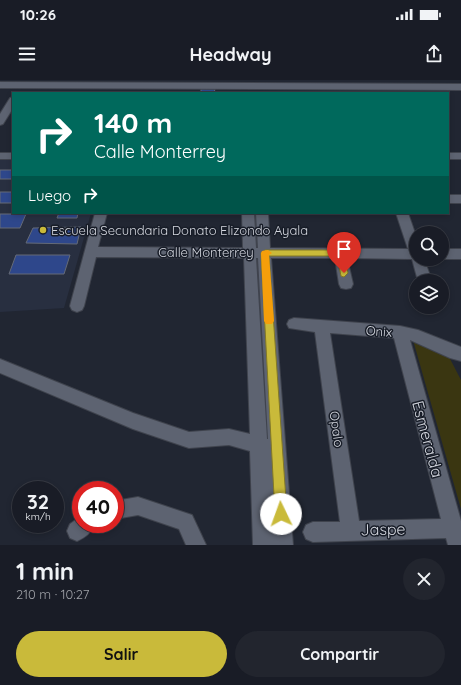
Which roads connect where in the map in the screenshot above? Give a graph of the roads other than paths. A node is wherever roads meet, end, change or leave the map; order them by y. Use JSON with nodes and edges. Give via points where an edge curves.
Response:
{"nodes":[{"id":1,"x":0,"y":85,"type":"edge"},
{"id":2,"x":21,"y":86,"type":"edge"},
{"id":3,"x":134,"y":86,"type":"edge"},
{"id":4,"x":248,"y":86,"type":"edge"},
{"id":5,"x":360,"y":86,"type":"edge"},
{"id":6,"x":461,"y":87,"type":"edge"},
{"id":7,"x":85,"y":89,"type":"edge"},
{"id":8,"x":12,"y":102,"type":"edge"},
{"id":9,"x":0,"y":122,"type":"edge"},
{"id":10,"x":0,"y":156,"type":"edge"},
{"id":11,"x":12,"y":156,"type":"edge"},
{"id":12,"x":449,"y":156,"type":"edge"},
{"id":13,"x":461,"y":156,"type":"edge"},
{"id":14,"x":449,"y":199,"type":"edge"},
{"id":15,"x":461,"y":199,"type":"edge"},
{"id":16,"x":101,"y":214,"type":"edge"},
{"id":17,"x":248,"y":214,"type":"edge"},
{"id":18,"x":262,"y":214,"type":"edge"},
{"id":19,"x":402,"y":214,"type":"edge"},
{"id":20,"x":409,"y":234,"type":"edge"},
{"id":21,"x":91,"y":252,"type":"junction"},
{"id":22,"x":249,"y":252,"type":"junction"},
{"id":23,"x":265,"y":253,"type":"junction"},
{"id":24,"x":340,"y":253,"type":"junction"},
{"id":25,"x":409,"y":254,"type":"edge"},
{"id":26,"x":449,"y":254,"type":"edge"},
{"id":27,"x":461,"y":254,"type":"edge"},
{"id":28,"x":346,"y":284,"type":"dead end"},
{"id":29,"x":77,"y":306,"type":"dead end"},
{"id":30,"x":294,"y":324,"type":"dead end"},
{"id":31,"x":322,"y":328,"type":"junction"},
{"id":32,"x":400,"y":332,"type":"junction"},
{"id":33,"x":459,"y":357,"type":"edge"},
{"id":34,"x":0,"y":366,"type":"edge"},
{"id":35,"x":259,"y":445,"type":"junction"},
{"id":36,"x":276,"y":449,"type":"junction"},
{"id":37,"x":124,"y":508,"type":"edge"},
{"id":38,"x":351,"y":530,"type":"junction"},
{"id":39,"x":313,"y":532,"type":"dead end"},
{"id":40,"x":455,"y":536,"type":"edge"},
{"id":41,"x":196,"y":545,"type":"edge"},
{"id":42,"x":263,"y":545,"type":"edge"},
{"id":43,"x":283,"y":545,"type":"edge"}],
"edges":[{"from":1,"to":2,"type":"street"},
{"from":2,"to":7,"type":"street"},
{"from":3,"to":4,"type":"street"},
{"from":3,"to":7,"type":"street"},
{"from":4,"to":5,"type":"street"},
{"from":5,"to":6,"type":"street"},
{"from":8,"to":9,"type":"street"},
{"from":10,"to":11,"type":"street"},
{"from":12,"to":13,"type":"street"},
{"from":14,"to":15,"type":"street"},
{"from":16,"to":21,"type":"street"},
{"from":17,"to":22,"type":"street"},
{"from":18,"to":23,"type":"street"},
{"from":19,"to":20,"type":"street"},
{"from":21,"to":22,"type":"street","name":"Calle Monterrey"},
{"from":21,"to":29,"type":"street"},
{"from":22,"to":23,"type":"street","name":"Calle Monterrey"},
{"from":22,"to":35,"type":"street"},
{"from":23,"to":24,"type":"street","name":"Calle Monterrey"},
{"from":23,"to":36,"type":"street"},
{"from":24,"to":25,"type":"street","name":"Calle Monterrey"},
{"from":24,"to":28,"type":"street"},
{"from":26,"to":27,"type":"street"},
{"from":30,"to":31,"type":"street","name":"Onix"},
{"from":31,"to":32,"type":"street","name":"Onix"},
{"from":31,"to":38,"type":"street","name":"Opalo"},
{"from":32,"to":33,"type":"street","name":"Onix","via":[[418,336]]},
{"from":32,"to":40,"type":"street","name":"Esmeralda"},
{"from":34,"to":35,"type":"street","via":[[133,421],[189,440],[229,437]]},
{"from":35,"to":36,"type":"street"},
{"from":35,"to":42,"type":"street"},
{"from":36,"to":43,"type":"street"},
{"from":37,"to":41,"type":"street","via":[[138,506],[185,522]]},
{"from":38,"to":39,"type":"street","name":"Jaspe"},
{"from":38,"to":40,"type":"street","name":"Jaspe"}]}
